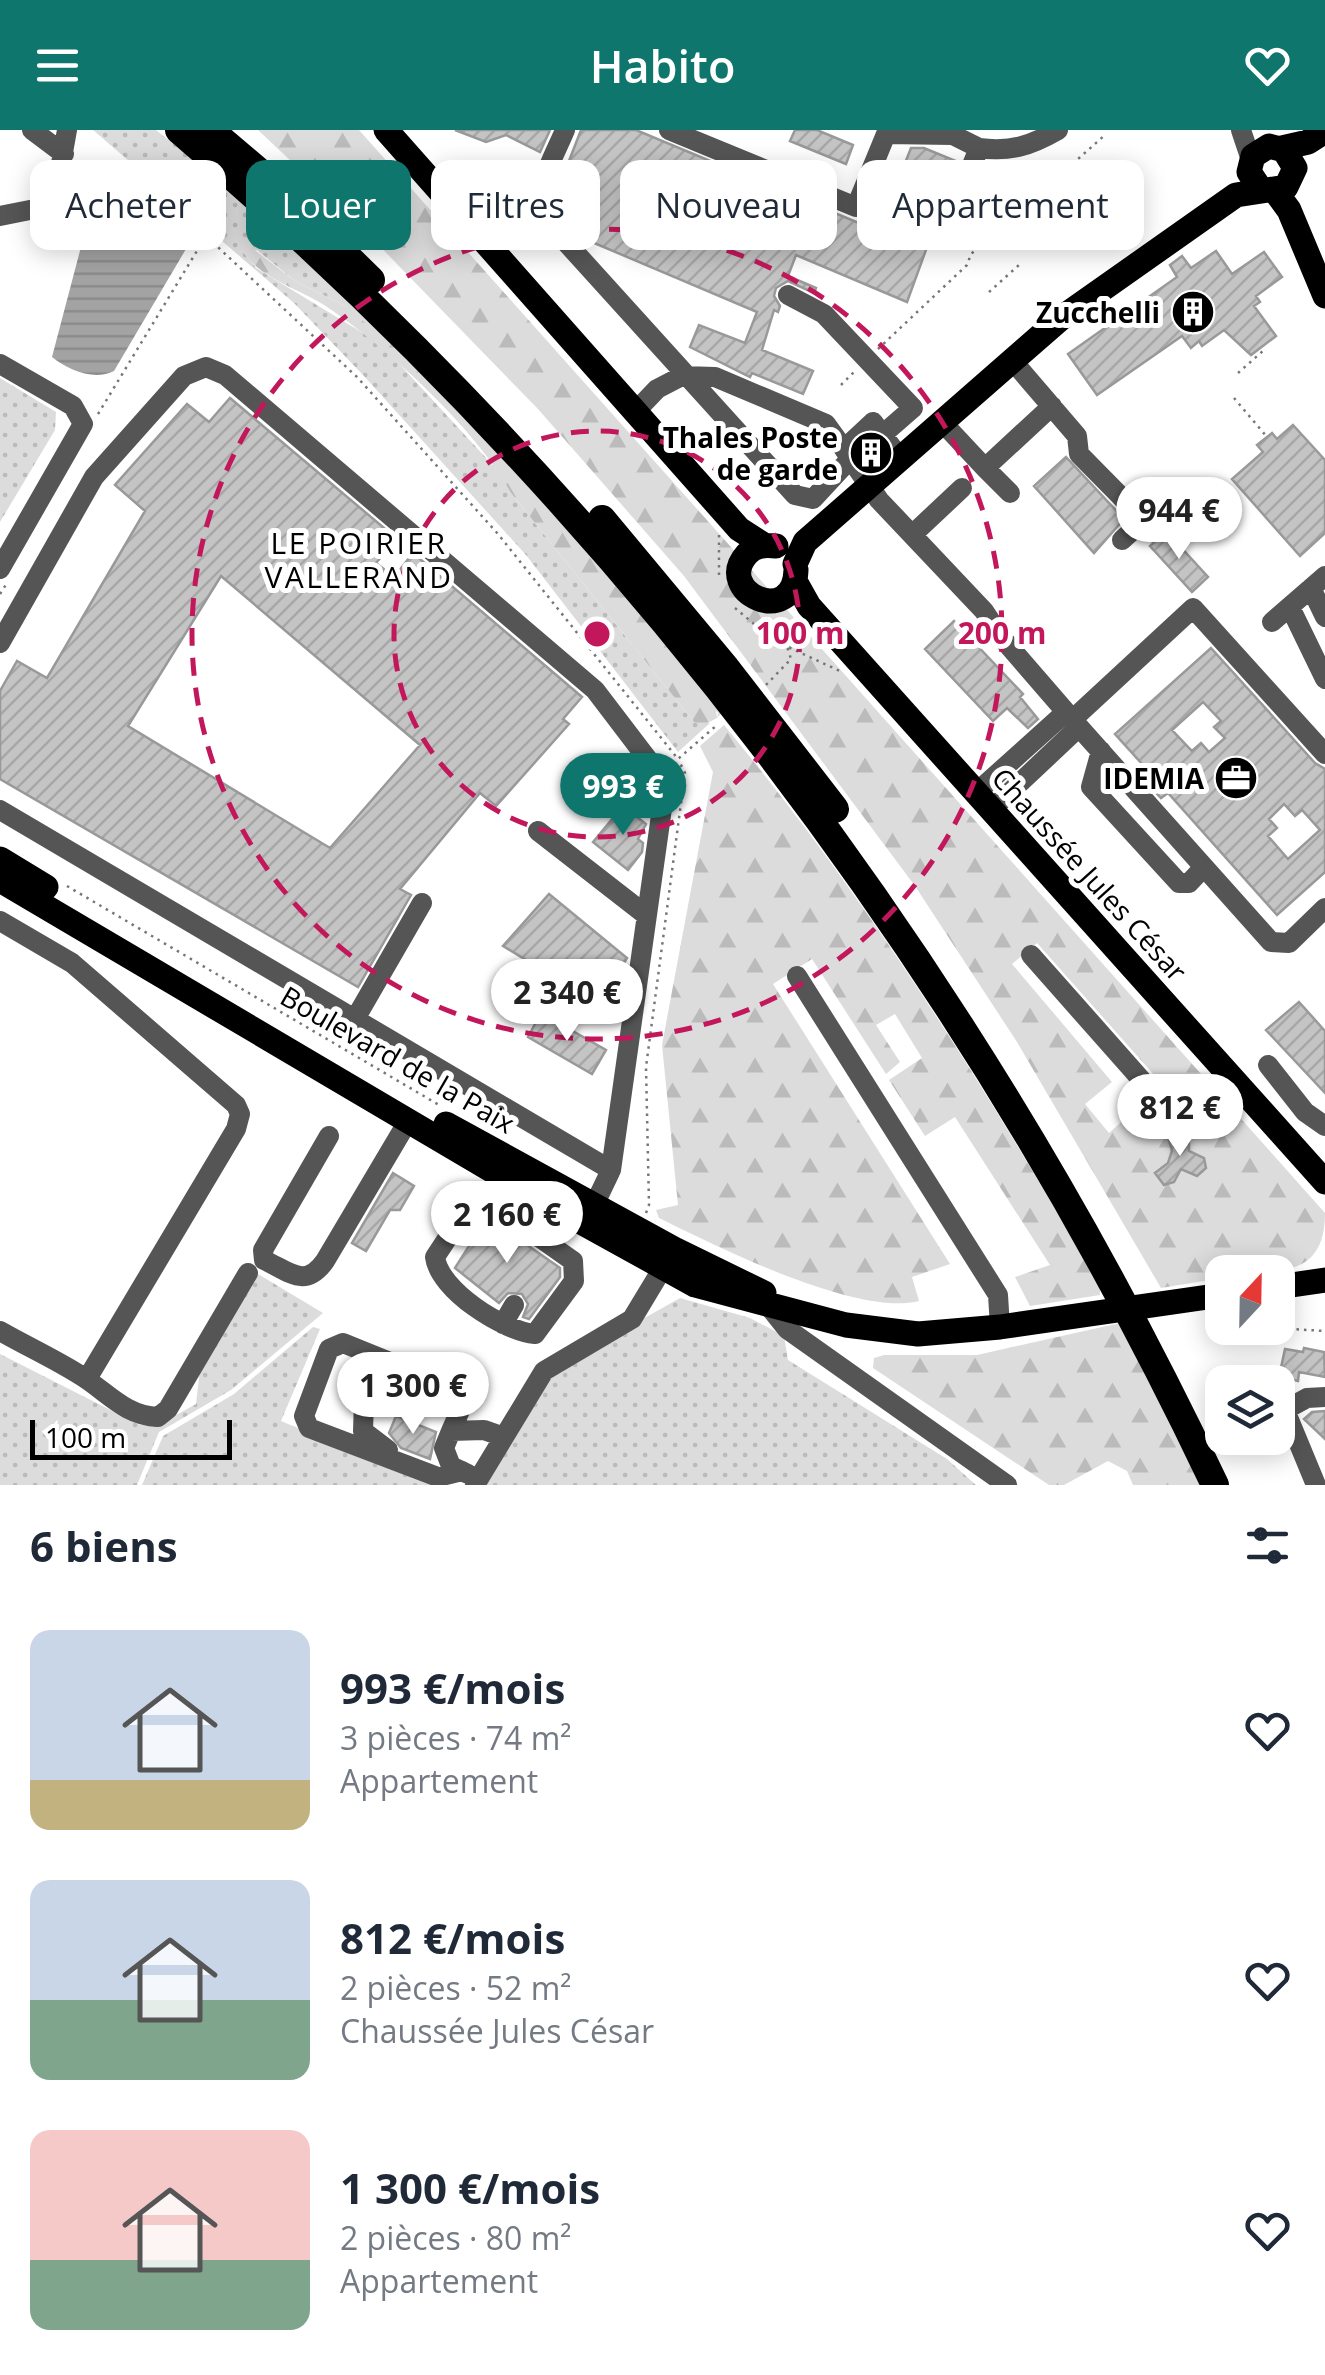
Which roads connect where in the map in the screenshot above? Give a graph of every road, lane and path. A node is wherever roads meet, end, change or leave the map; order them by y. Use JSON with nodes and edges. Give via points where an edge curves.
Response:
{"nodes":[{"id":1,"x":32,"y":130,"type":"edge"},
{"id":2,"x":67,"y":130,"type":"edge"},
{"id":3,"x":179,"y":130,"type":"edge"},
{"id":4,"x":210,"y":130,"type":"edge"},
{"id":5,"x":386,"y":130,"type":"edge"},
{"id":6,"x":565,"y":130,"type":"edge"},
{"id":7,"x":669,"y":130,"type":"edge"},
{"id":8,"x":1058,"y":130,"type":"edge"},
{"id":9,"x":1243,"y":130,"type":"edge"},
{"id":10,"x":1105,"y":135,"type":"dead end"},
{"id":11,"x":1317,"y":137,"type":"edge"},
{"id":12,"x":717,"y":139,"type":"edge"},
{"id":13,"x":979,"y":148,"type":"junction"},
{"id":14,"x":64,"y":154,"type":"junction"},
{"id":15,"x":974,"y":160,"type":"edge"},
{"id":16,"x":1267,"y":172,"type":"junction"},
{"id":17,"x":0,"y":216,"type":"edge"},
{"id":18,"x":1325,"y":258,"type":"edge"},
{"id":19,"x":1018,"y":266,"type":"dead end"},
{"id":20,"x":989,"y":292,"type":"dead end"},
{"id":21,"x":788,"y":295,"type":"dead end"},
{"id":22,"x":1325,"y":296,"type":"edge"},
{"id":23,"x":1264,"y":350,"type":"dead end"},
{"id":24,"x":1011,"y":359,"type":"junction"},
{"id":25,"x":867,"y":360,"type":"junction"},
{"id":26,"x":0,"y":364,"type":"edge"},
{"id":27,"x":1238,"y":373,"type":"dead end"},
{"id":28,"x":682,"y":376,"type":"junction"},
{"id":29,"x":841,"y":385,"type":"dead end"},
{"id":30,"x":1234,"y":398,"type":"dead end"},
{"id":31,"x":1052,"y":406,"type":"junction"},
{"id":32,"x":635,"y":412,"type":"junction"},
{"id":33,"x":97,"y":416,"type":"dead end"},
{"id":34,"x":940,"y":421,"type":"junction"},
{"id":35,"x":882,"y":435,"type":"junction"},
{"id":36,"x":1267,"y":437,"type":"dead end"},
{"id":37,"x":847,"y":453,"type":"junction"},
{"id":38,"x":900,"y":458,"type":"junction"},
{"id":39,"x":986,"y":468,"type":"junction"},
{"id":40,"x":870,"y":485,"type":"junction"},
{"id":41,"x":962,"y":488,"type":"dead end"},
{"id":42,"x":1010,"y":492,"type":"dead end"},
{"id":43,"x":912,"y":534,"type":"junction"},
{"id":44,"x":1122,"y":540,"type":"dead end"},
{"id":45,"x":1,"y":560,"type":"edge"},
{"id":46,"x":779,"y":567,"type":"junction"},
{"id":47,"x":1318,"y":582,"type":"edge"},
{"id":48,"x":1290,"y":606,"type":"junction"},
{"id":49,"x":1325,"y":617,"type":"edge"},
{"id":50,"x":1272,"y":622,"type":"dead end"},
{"id":51,"x":0,"y":644,"type":"edge"},
{"id":52,"x":786,"y":669,"type":"dead end"},
{"id":53,"x":1325,"y":679,"type":"edge"},
{"id":54,"x":1073,"y":719,"type":"junction"},
{"id":55,"x":710,"y":731,"type":"dead end"},
{"id":56,"x":1100,"y":750,"type":"junction"},
{"id":57,"x":1325,"y":754,"type":"edge"},
{"id":58,"x":678,"y":759,"type":"junction"},
{"id":59,"x":984,"y":800,"type":"junction"},
{"id":60,"x":0,"y":810,"type":"edge"},
{"id":61,"x":538,"y":831,"type":"dead end"},
{"id":62,"x":0,"y":860,"type":"edge"},
{"id":63,"x":1204,"y":867,"type":"junction"},
{"id":64,"x":0,"y":880,"type":"edge"},
{"id":65,"x":68,"y":886,"type":"dead end"},
{"id":66,"x":422,"y":903,"type":"dead end"},
{"id":67,"x":1325,"y":908,"type":"edge"},
{"id":68,"x":646,"y":916,"type":"junction"},
{"id":69,"x":0,"y":921,"type":"edge"},
{"id":70,"x":1031,"y":955,"type":"dead end"},
{"id":71,"x":796,"y":976,"type":"dead end"},
{"id":72,"x":355,"y":1019,"type":"junction"},
{"id":73,"x":1268,"y":1065,"type":"dead end"},
{"id":74,"x":1242,"y":1088,"type":"junction"},
{"id":75,"x":440,"y":1105,"type":"dead end"},
{"id":76,"x":408,"y":1121,"type":"junction"},
{"id":77,"x":1325,"y":1126,"type":"edge"},
{"id":78,"x":329,"y":1136,"type":"dead end"},
{"id":79,"x":611,"y":1170,"type":"junction"},
{"id":80,"x":1325,"y":1182,"type":"edge"},
{"id":81,"x":590,"y":1216,"type":"junction"},
{"id":82,"x":641,"y":1222,"type":"dead end"},
{"id":83,"x":264,"y":1244,"type":"junction"},
{"id":84,"x":668,"y":1260,"type":"junction"},
{"id":85,"x":1324,"y":1279,"type":"edge"},
{"id":86,"x":1295,"y":1284,"type":"edge"},
{"id":87,"x":1205,"y":1297,"type":"edge"},
{"id":88,"x":762,"y":1298,"type":"junction"},
{"id":89,"x":514,"y":1304,"type":"dead end"},
{"id":90,"x":503,"y":1324,"type":"junction"},
{"id":91,"x":1000,"y":1327,"type":"junction"},
{"id":92,"x":1295,"y":1329,"type":"edge"},
{"id":93,"x":1325,"y":1331,"type":"edge"},
{"id":94,"x":0,"y":1332,"type":"edge"},
{"id":95,"x":535,"y":1334,"type":"junction"},
{"id":96,"x":565,"y":1357,"type":"junction"},
{"id":97,"x":87,"y":1380,"type":"junction"},
{"id":98,"x":1325,"y":1397,"type":"edge"},
{"id":99,"x":364,"y":1401,"type":"dead end"},
{"id":100,"x":451,"y":1431,"type":"junction"},
{"id":101,"x":501,"y":1436,"type":"junction"},
{"id":102,"x":466,"y":1475,"type":"edge"},
{"id":103,"x":1006,"y":1485,"type":"edge"},
{"id":104,"x":1214,"y":1485,"type":"edge"},
{"id":105,"x":1234,"y":1485,"type":"edge"},
{"id":106,"x":1316,"y":1485,"type":"edge"}],
"edges":[{"from":1,"to":14,"type":"street"},
{"from":2,"to":14,"type":"street"},
{"from":3,"to":104,"type":"highway","via":[[265,203],[534,468],[850,858],[1062,1188]]},
{"from":4,"to":105,"type":"highway","via":[[512,418],[782,738],[922,931],[1021,1088],[1111,1242]]},
{"from":5,"to":32,"type":"main road","name":"Chaussée Jules César"},
{"from":6,"to":28,"type":"street","via":[[542,186],[538,204],[544,218]]},
{"from":7,"to":12,"type":"street"},
{"from":8,"to":13,"type":"street","via":[[1032,146]]},
{"from":9,"to":16,"type":"street"},
{"from":10,"to":25,"type":"path","via":[[971,254]]},
{"from":11,"to":16,"type":"main road"},
{"from":12,"to":13,"type":"street","via":[[856,207],[886,134],[953,135]]},
{"from":13,"to":15,"type":"street"},
{"from":14,"to":17,"type":"street","via":[[55,196],[45,208]]},
{"from":16,"to":18,"type":"main road"},
{"from":16,"to":22,"type":"main road"},
{"from":16,"to":24,"type":"main road"},
{"from":19,"to":20,"type":"path"},
{"from":21,"to":25,"type":"street","via":[[824,314]]},
{"from":23,"to":27,"type":"path"},
{"from":24,"to":31,"type":"street"},
{"from":24,"to":34,"type":"main road"},
{"from":25,"to":29,"type":"path"},
{"from":25,"to":35,"type":"street","via":[[913,408]]},
{"from":26,"to":45,"type":"street","via":[[64,402],[81,416],[82,428]]},
{"from":28,"to":32,"type":"street"},
{"from":28,"to":37,"type":"street","via":[[716,377],[826,424]]},
{"from":28,"to":37,"type":"street","via":[[794,495],[812,499]]},
{"from":30,"to":36,"type":"path"},
{"from":31,"to":39,"type":"street"},
{"from":31,"to":44,"type":"street","via":[[1077,436],[1078,454],[1144,520]]},
{"from":32,"to":46,"type":"main road","name":"Chaussée Jules César"},
{"from":33,"to":58,"type":"path","via":[[206,236],[369,390],[498,534]]},
{"from":34,"to":38,"type":"main road"},
{"from":34,"to":39,"type":"street"},
{"from":35,"to":37,"type":"street","via":[[873,422]]},
{"from":35,"to":38,"type":"street"},
{"from":37,"to":40,"type":"street"},
{"from":38,"to":40,"type":"main road"},
{"from":39,"to":42,"type":"street"},
{"from":40,"to":43,"type":"street"},
{"from":40,"to":46,"type":"main road"},
{"from":41,"to":43,"type":"street"},
{"from":43,"to":54,"type":"street"},
{"from":46,"to":52,"type":"path","via":[[791,650]]},
{"from":46,"to":59,"type":"main road","name":"Chaussée Jules César"},
{"from":47,"to":48,"type":"street"},
{"from":47,"to":49,"type":"street"},
{"from":48,"to":50,"type":"street"},
{"from":48,"to":53,"type":"street"},
{"from":51,"to":68,"type":"street","via":[[94,478],[184,376],[206,367],[224,375],[596,690],[664,782]]},
{"from":54,"to":56,"type":"street"},
{"from":54,"to":57,"type":"street","via":[[1193,608]]},
{"from":54,"to":59,"type":"street"},
{"from":55,"to":58,"type":"path"},
{"from":56,"to":63,"type":"street"},
{"from":56,"to":63,"type":"street","via":[[1091,787],[1179,883],[1189,883]]},
{"from":58,"to":82,"type":"path","via":[[685,773],[646,1067],[649,1205]]},
{"from":59,"to":74,"type":"main road","name":"Chaussée Jules César"},
{"from":60,"to":72,"type":"street"},
{"from":61,"to":68,"type":"street"},
{"from":62,"to":81,"type":"main road","name":"Boulevard de la Paix"},
{"from":63,"to":67,"type":"street","via":[[1272,942],[1288,943]]},
{"from":64,"to":76,"type":"main road","name":"Boulevard de la Paix"},
{"from":65,"to":75,"type":"path"},
{"from":66,"to":72,"type":"street"},
{"from":68,"to":79,"type":"street"},
{"from":69,"to":97,"type":"street","via":[[72,963],[240,1114]]},
{"from":70,"to":74,"type":"street","via":[[1160,1102],[1198,1127]]},
{"from":71,"to":91,"type":"street","via":[[998,1295]]},
{"from":72,"to":79,"type":"street"},
{"from":73,"to":77,"type":"street","via":[[1305,1112]]},
{"from":74,"to":80,"type":"main road","name":"Chaussée Jules César"},
{"from":76,"to":81,"type":"main road","name":"Boulevard de la Paix"},
{"from":76,"to":83,"type":"street","via":[[317,1272],[302,1280],[264,1260]]},
{"from":78,"to":83,"type":"street"},
{"from":79,"to":81,"type":"street"},
{"from":81,"to":84,"type":"main road","name":"Boulevard de la Paix"},
{"from":83,"to":97,"type":"street","via":[[158,1417],[141,1416]]},
{"from":84,"to":88,"type":"main road","name":"Boulevard de la Paix","via":[[695,1285]]},
{"from":84,"to":96,"type":"street","via":[[632,1319]]},
{"from":85,"to":86,"type":"main road"},
{"from":87,"to":91,"type":"main road","name":"Boulevard de la Paix"},
{"from":88,"to":91,"type":"main road","name":"Boulevard de la Paix","via":[[828,1320],[918,1334]]},
{"from":88,"to":103,"type":"street","via":[[787,1329]]},
{"from":89,"to":90,"type":"street"},
{"from":90,"to":95,"type":"street"},
{"from":90,"to":95,"type":"street","via":[[442,1282],[436,1267],[435,1257],[470,1204],[499,1210],[574,1261],[574,1280]]},
{"from":92,"to":93,"type":"path"},
{"from":94,"to":97,"type":"street"},
{"from":95,"to":96,"type":"street"},
{"from":96,"to":101,"type":"street","via":[[544,1371]]},
{"from":98,"to":106,"type":"street","via":[[1285,1410]]},
{"from":99,"to":102,"type":"street","via":[[363,1431],[380,1446]]},
{"from":100,"to":101,"type":"street"},
{"from":100,"to":102,"type":"street","via":[[444,1448]]},
{"from":100,"to":102,"type":"street","via":[[462,1406],[459,1390],[343,1343],[328,1350],[304,1416],[309,1428],[438,1478]]},
{"from":101,"to":102,"type":"street"}]}
